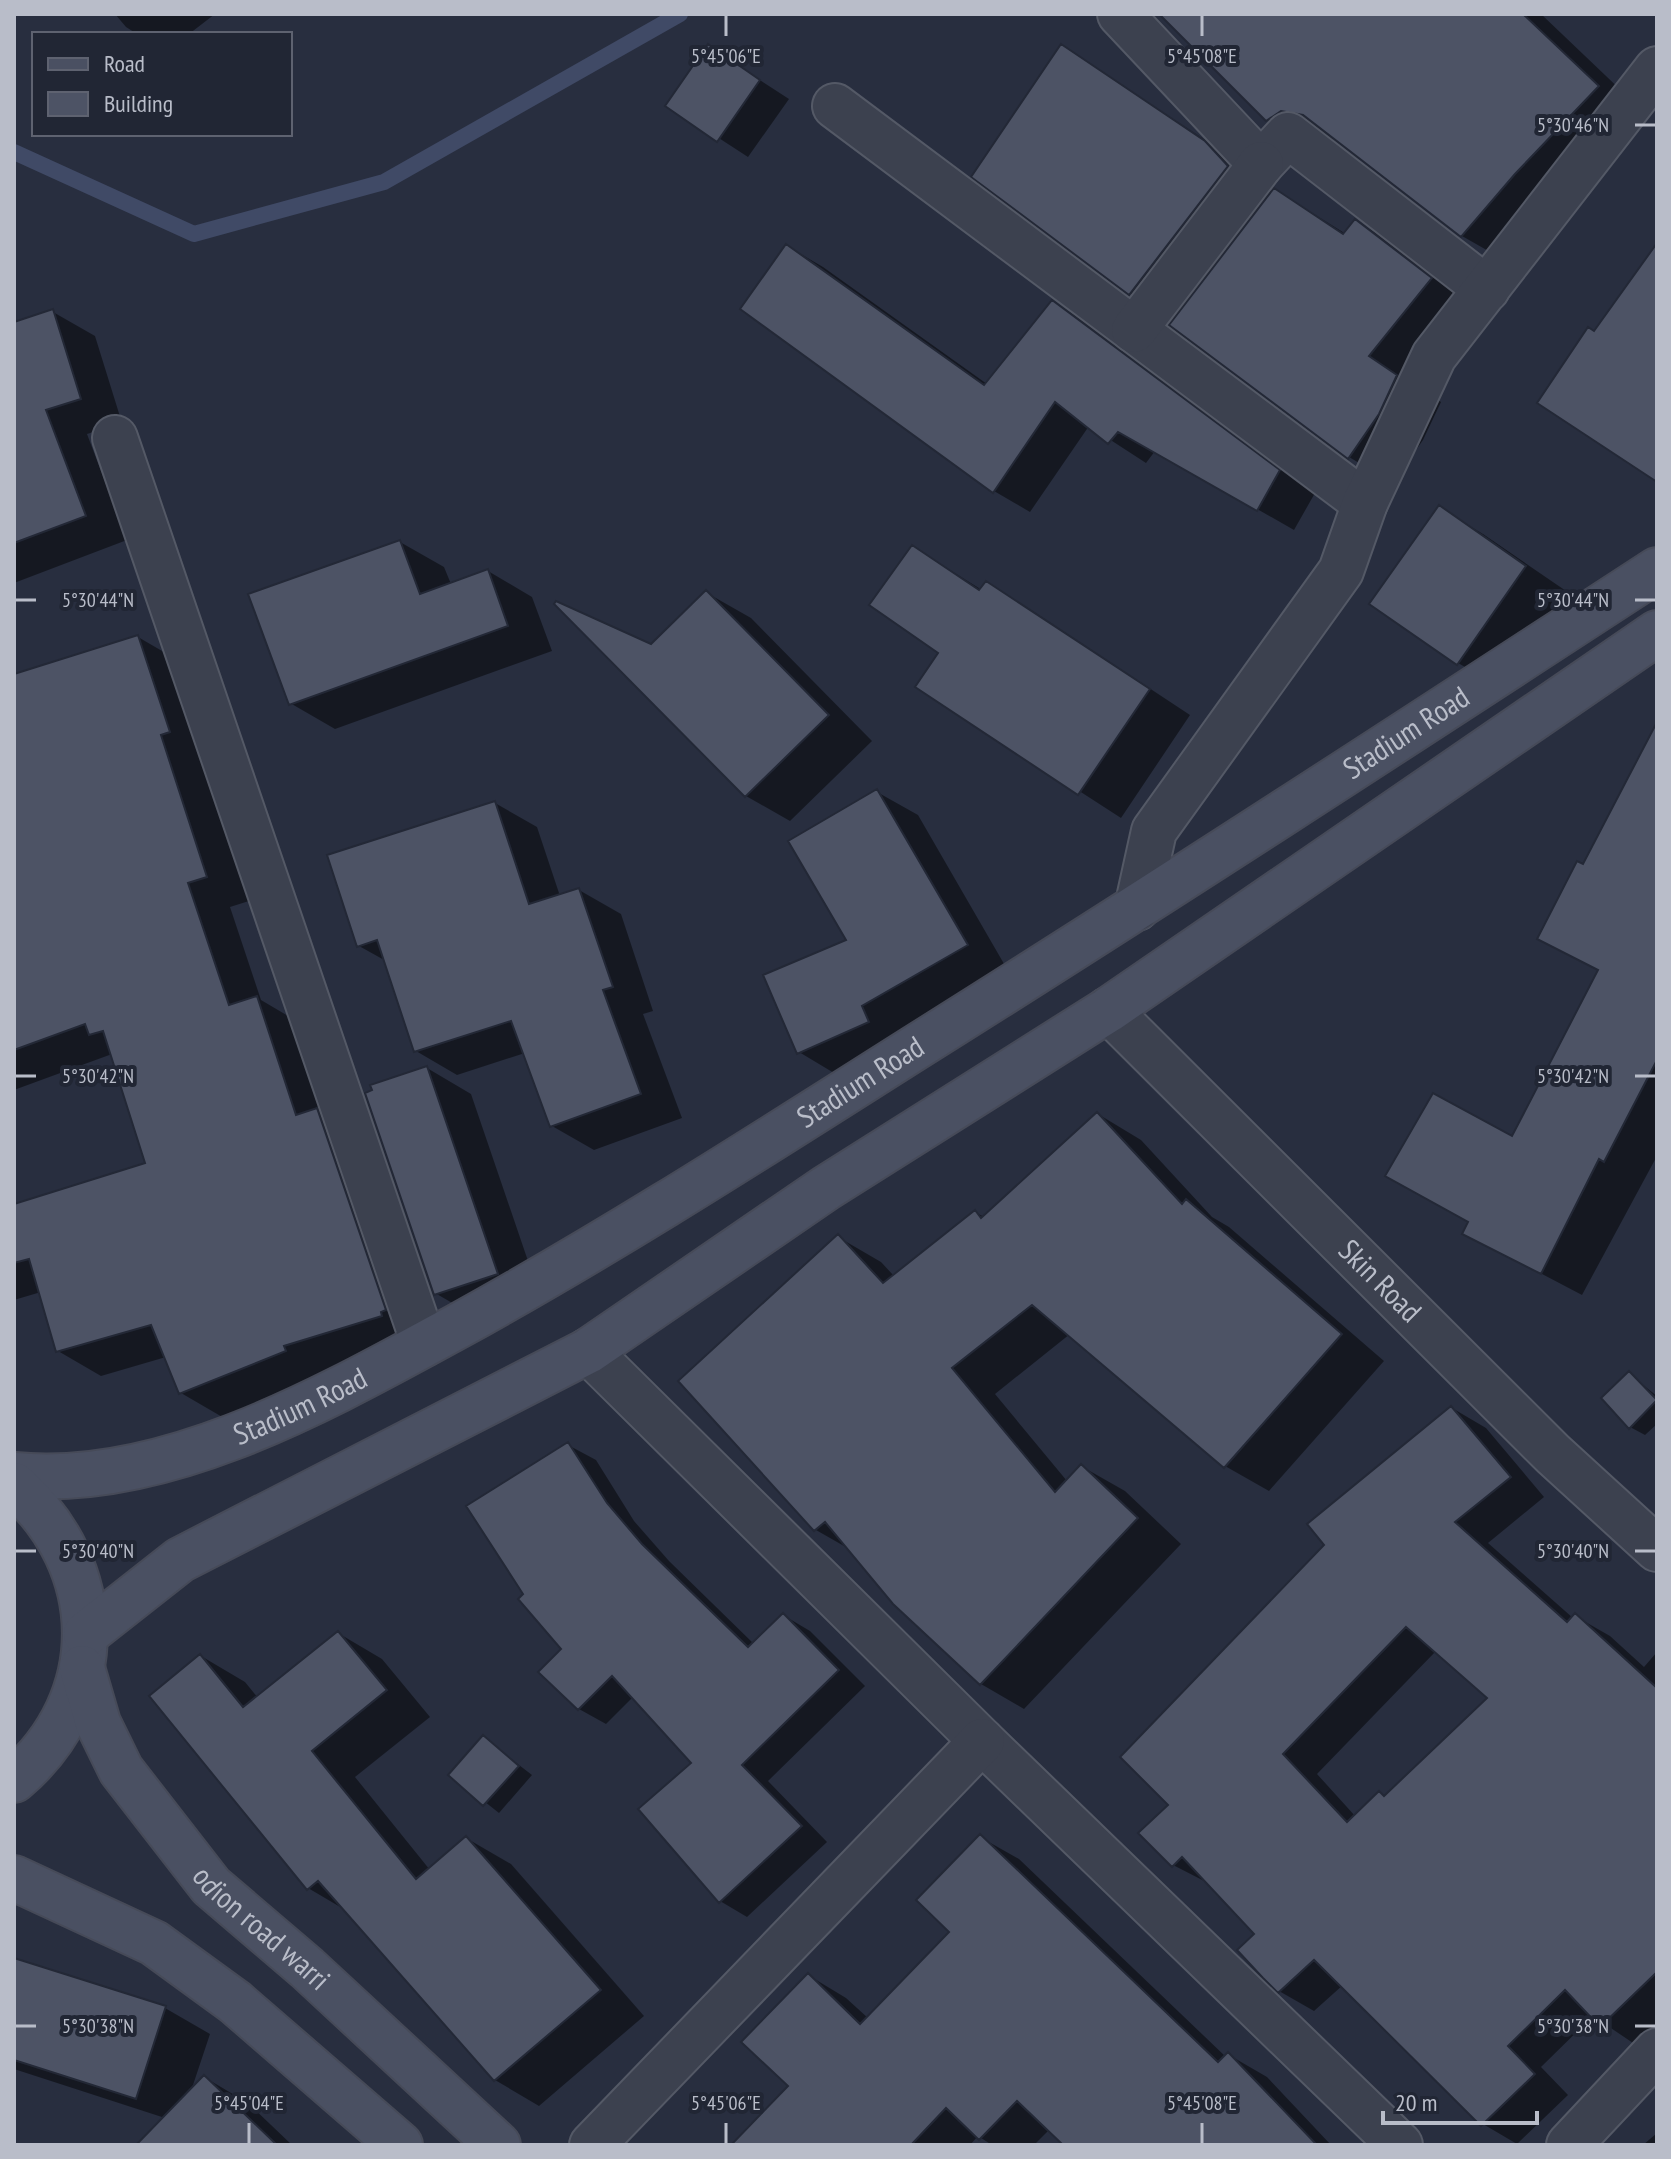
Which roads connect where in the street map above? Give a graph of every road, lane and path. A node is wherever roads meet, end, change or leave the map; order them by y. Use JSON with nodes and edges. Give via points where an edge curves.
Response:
{"nodes":[{"id":1,"x":1120,"y":14,"type":"edge"},
{"id":2,"x":1657,"y":69,"type":"edge"},
{"id":3,"x":835,"y":106,"type":"dead end"},
{"id":4,"x":1261,"y":164,"type":"junction"},
{"id":5,"x":1487,"y":289,"type":"junction"},
{"id":6,"x":1134,"y":330,"type":"junction"},
{"id":7,"x":115,"y":438,"type":"dead end"},
{"id":8,"x":1365,"y":503,"type":"junction"},
{"id":9,"x":1657,"y":570,"type":"edge"},
{"id":10,"x":1657,"y":633,"type":"edge"},
{"id":11,"x":1137,"y":908,"type":"junction"},
{"id":12,"x":1108,"y":1010,"type":"junction"},
{"id":13,"x":424,"y":1344,"type":"junction"},
{"id":14,"x":588,"y":1351,"type":"junction"},
{"id":15,"x":14,"y":1475,"type":"edge"},
{"id":16,"x":14,"y":1485,"type":"edge"},
{"id":17,"x":1657,"y":1549,"type":"edge"},
{"id":18,"x":84,"y":1651,"type":"junction"},
{"id":19,"x":982,"y":1741,"type":"junction"},
{"id":20,"x":14,"y":1780,"type":"edge"},
{"id":21,"x":14,"y":1878,"type":"edge"},
{"id":22,"x":1657,"y":2051,"type":"edge"},
{"id":23,"x":400,"y":2145,"type":"edge"},
{"id":24,"x":498,"y":2145,"type":"edge"},
{"id":25,"x":592,"y":2145,"type":"edge"},
{"id":26,"x":1400,"y":2145,"type":"edge"},
{"id":27,"x":1569,"y":2145,"type":"edge"}],
"edges":[{"from":1,"to":4,"type":"street"},
{"from":2,"to":5,"type":"street"},
{"from":3,"to":6,"type":"street"},
{"from":4,"to":5,"type":"street","via":[[1288,135]]},
{"from":4,"to":6,"type":"street"},
{"from":5,"to":8,"type":"street","via":[[1434,356]]},
{"from":6,"to":8,"type":"street"},
{"from":7,"to":13,"type":"street"},
{"from":8,"to":11,"type":"street","via":[[1341,571],[1154,831]]},
{"from":9,"to":11,"type":"main road","name":"Stadium Road"},
{"from":10,"to":12,"type":"main road","name":"Stadium Road"},
{"from":11,"to":13,"type":"main road","name":"Stadium Road","via":[[590,1253]]},
{"from":12,"to":14,"type":"main road","name":"Stadium Road","via":[[826,1188]]},
{"from":12,"to":17,"type":"street","name":"Skin Road","via":[[1553,1454]]},
{"from":13,"to":15,"type":"main road","name":"Stadium Road","via":[[328,1397],[163,1461],[45,1478]]},
{"from":14,"to":18,"type":"main road","name":"Stadium Road","via":[[180,1560]]},
{"from":14,"to":19,"type":"street"},
{"from":16,"to":18,"type":"main road","name":"odion road warri","via":[[37,1505],[64,1543],[80,1588]]},
{"from":18,"to":20,"type":"main road","via":[[72,1703],[55,1736]]},
{"from":18,"to":24,"type":"main road","name":"odion road warri","via":[[98,1723],[121,1770],[211,1886]]},
{"from":19,"to":25,"type":"street"},
{"from":19,"to":26,"type":"street"},
{"from":21,"to":23,"type":"main road","via":[[154,1943],[235,2002]]},
{"from":22,"to":27,"type":"street"}]}
